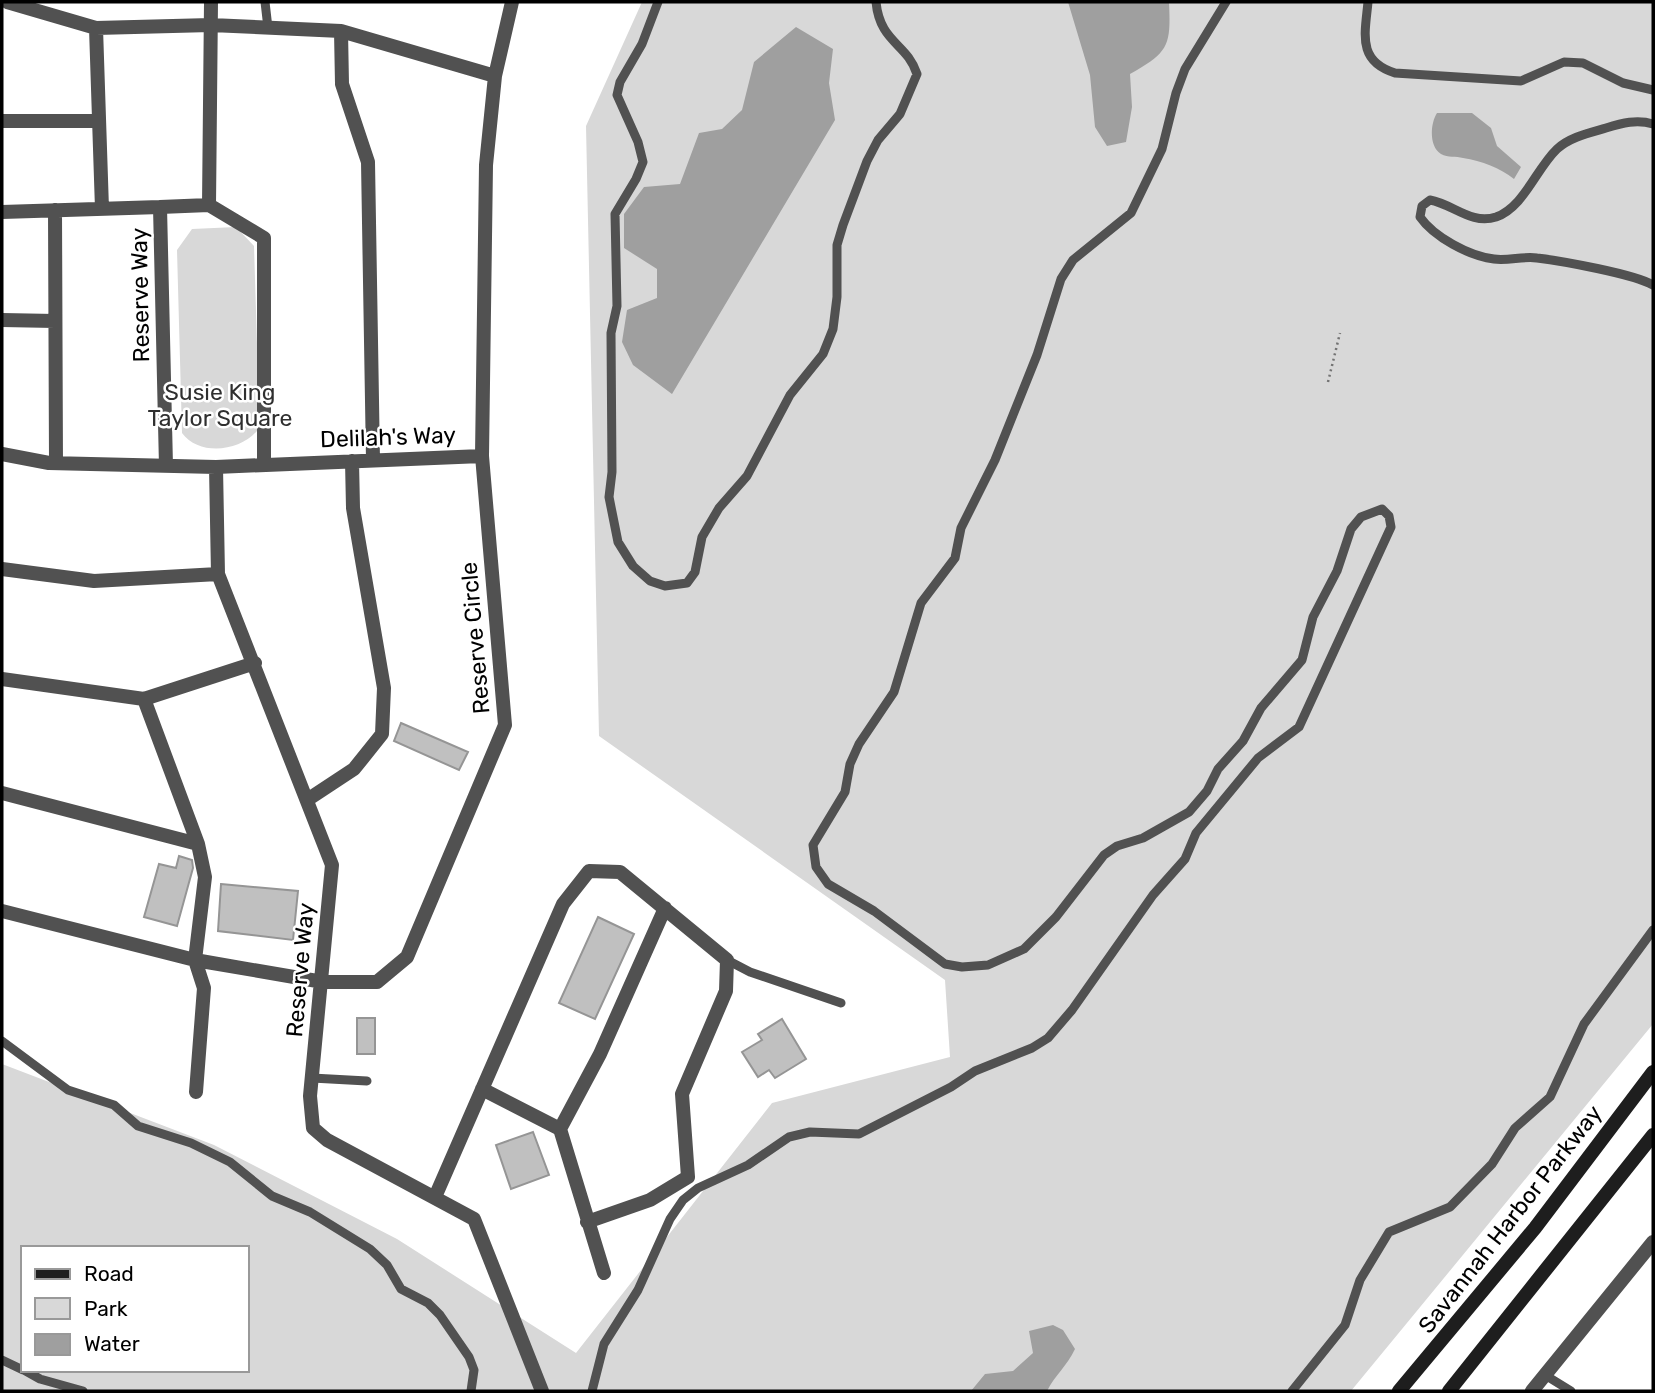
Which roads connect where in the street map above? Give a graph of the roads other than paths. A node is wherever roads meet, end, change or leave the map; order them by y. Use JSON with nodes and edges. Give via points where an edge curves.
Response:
{"nodes":[{"id":1,"x":7,"y":2,"type":"edge"},
{"id":2,"x":211,"y":2,"type":"edge"},
{"id":3,"x":265,"y":2,"type":"edge"},
{"id":4,"x":512,"y":2,"type":"edge"},
{"id":5,"x":658,"y":2,"type":"edge"},
{"id":6,"x":876,"y":2,"type":"edge"},
{"id":7,"x":1226,"y":2,"type":"edge"},
{"id":8,"x":1368,"y":2,"type":"edge"},
{"id":9,"x":211,"y":25,"type":"junction"},
{"id":10,"x":268,"y":27,"type":"junction"},
{"id":11,"x":96,"y":28,"type":"junction"},
{"id":12,"x":341,"y":31,"type":"junction"},
{"id":13,"x":495,"y":76,"type":"junction"},
{"id":14,"x":1653,"y":90,"type":"edge"},
{"id":15,"x":2,"y":121,"type":"edge"},
{"id":16,"x":99,"y":121,"type":"junction"},
{"id":17,"x":1653,"y":124,"type":"edge"},
{"id":18,"x":209,"y":205,"type":"junction"},
{"id":19,"x":160,"y":207,"type":"junction"},
{"id":20,"x":102,"y":209,"type":"junction"},
{"id":21,"x":55,"y":210,"type":"junction"},
{"id":22,"x":2,"y":212,"type":"edge"},
{"id":23,"x":1653,"y":285,"type":"edge"},
{"id":24,"x":2,"y":320,"type":"edge"},
{"id":25,"x":55,"y":321,"type":"junction"},
{"id":26,"x":2,"y":454,"type":"edge"},
{"id":27,"x":482,"y":456,"type":"junction"},
{"id":28,"x":373,"y":460,"type":"junction"},
{"id":29,"x":352,"y":461,"type":"junction"},
{"id":30,"x":56,"y":463,"type":"junction"},
{"id":31,"x":264,"y":465,"type":"junction"},
{"id":32,"x":166,"y":466,"type":"junction"},
{"id":33,"x":215,"y":467,"type":"junction"},
{"id":34,"x":2,"y":569,"type":"edge"},
{"id":35,"x":218,"y":574,"type":"junction"},
{"id":36,"x":255,"y":663,"type":"junction"},
{"id":37,"x":2,"y":679,"type":"edge"},
{"id":38,"x":144,"y":699,"type":"junction"},
{"id":39,"x":2,"y":793,"type":"edge"},
{"id":40,"x":307,"y":800,"type":"junction"},
{"id":41,"x":198,"y":844,"type":"junction"},
{"id":42,"x":665,"y":908,"type":"junction"},
{"id":43,"x":2,"y":911,"type":"edge"},
{"id":44,"x":1653,"y":930,"type":"edge"},
{"id":45,"x":195,"y":960,"type":"junction"},
{"id":46,"x":727,"y":960,"type":"junction"},
{"id":47,"x":323,"y":982,"type":"junction"},
{"id":48,"x":841,"y":1003,"type":"dead end"},
{"id":49,"x":2,"y":1041,"type":"edge"},
{"id":50,"x":1653,"y":1072,"type":"edge"},
{"id":51,"x":312,"y":1078,"type":"junction"},
{"id":52,"x":367,"y":1081,"type":"dead end"},
{"id":53,"x":482,"y":1089,"type":"junction"},
{"id":54,"x":196,"y":1092,"type":"dead end"},
{"id":55,"x":560,"y":1129,"type":"junction"},
{"id":56,"x":1653,"y":1135,"type":"edge"},
{"id":57,"x":435,"y":1197,"type":"junction"},
{"id":58,"x":587,"y":1222,"type":"junction"},
{"id":59,"x":1653,"y":1242,"type":"edge"},
{"id":60,"x":604,"y":1273,"type":"dead end"},
{"id":61,"x":2,"y":1360,"type":"edge"},
{"id":62,"x":21,"y":1369,"type":"edge"},
{"id":63,"x":27,"y":1372,"type":"edge"},
{"id":64,"x":1545,"y":1375,"type":"junction"},
{"id":65,"x":83,"y":1391,"type":"edge"},
{"id":66,"x":471,"y":1391,"type":"edge"},
{"id":67,"x":542,"y":1391,"type":"edge"},
{"id":68,"x":592,"y":1391,"type":"edge"},
{"id":69,"x":1292,"y":1391,"type":"edge"},
{"id":70,"x":1399,"y":1391,"type":"edge"},
{"id":71,"x":1449,"y":1391,"type":"edge"},
{"id":72,"x":1532,"y":1391,"type":"edge"},
{"id":73,"x":1571,"y":1391,"type":"edge"}],
"edges":[{"from":1,"to":11,"type":"street"},
{"from":2,"to":9,"type":"street"},
{"from":3,"to":10,"type":"lane"},
{"from":4,"to":13,"type":"street","name":"Reserve Circle"},
{"from":5,"to":6,"type":"lane","via":[[617,95],[643,162],[615,214],[617,306],[611,332],[612,472],[608,497],[618,542],[633,566],[665,586],[687,583],[695,572],[702,537],[719,508],[747,476],[790,396],[823,354],[833,329],[837,246],[843,225],[867,161],[900,114],[917,74],[913,62],[888,39]]},
{"from":7,"to":68,"type":"lane","via":[[1185,69],[1162,149],[1131,213],[1073,260],[1061,279],[995,460],[961,528],[956,558],[921,603],[894,692],[859,744],[845,792],[813,845],[816,867],[828,884],[874,911],[945,964],[988,965],[1024,949],[1064,908],[1104,855],[1189,811],[1208,791],[1261,708],[1303,660],[1313,617],[1338,571],[1351,529],[1361,517],[1382,509],[1391,527],[1322,679],[1299,727],[1258,758],[1204,823],[1185,859],[1153,895],[1048,1038],[975,1071],[859,1134],[810,1132],[789,1137],[748,1166],[698,1188],[683,1200],[659,1239],[638,1290],[604,1344]]},
{"from":8,"to":14,"type":"lane","via":[[1364,39],[1370,58],[1395,73],[1521,81],[1574,62]]},
{"from":9,"to":10,"type":"street"},
{"from":9,"to":11,"type":"street"},
{"from":9,"to":18,"type":"street"},
{"from":10,"to":12,"type":"street"},
{"from":11,"to":16,"type":"street"},
{"from":12,"to":13,"type":"street"},
{"from":12,"to":28,"type":"street","via":[[342,84],[368,162]]},
{"from":13,"to":27,"type":"street","name":"Reserve Circle","via":[[486,165]]},
{"from":15,"to":16,"type":"street"},
{"from":16,"to":20,"type":"street"},
{"from":17,"to":23,"type":"lane","via":[[1625,122],[1568,140],[1509,210],[1494,217],[1477,219],[1430,200],[1422,206],[1420,217],[1474,254],[1494,260],[1533,257],[1563,261]]},
{"from":18,"to":19,"type":"street","name":"Reserve Way"},
{"from":18,"to":31,"type":"street","via":[[264,238]]},
{"from":19,"to":20,"type":"street"},
{"from":19,"to":32,"type":"street","name":"Reserve Way"},
{"from":20,"to":21,"type":"street"},
{"from":21,"to":22,"type":"street"},
{"from":21,"to":25,"type":"street"},
{"from":24,"to":25,"type":"street"},
{"from":25,"to":30,"type":"street"},
{"from":26,"to":30,"type":"street","name":"Delilah's Way"},
{"from":27,"to":28,"type":"street","name":"Delilah's Way"},
{"from":27,"to":47,"type":"street","name":"Reserve Circle","via":[[505,725],[407,957],[377,982]]},
{"from":28,"to":29,"type":"street","name":"Delilah's Way"},
{"from":29,"to":31,"type":"street","name":"Delilah's Way"},
{"from":29,"to":40,"type":"street","via":[[353,508],[384,688],[382,734],[354,769]]},
{"from":30,"to":32,"type":"street","name":"Delilah's Way"},
{"from":31,"to":33,"type":"street","name":"Delilah's Way"},
{"from":32,"to":33,"type":"street","name":"Delilah's Way"},
{"from":33,"to":35,"type":"street","name":"Reserve Way"},
{"from":34,"to":35,"type":"street","via":[[93,581]]},
{"from":35,"to":36,"type":"street","name":"Reserve Way"},
{"from":36,"to":38,"type":"street"},
{"from":36,"to":40,"type":"street","name":"Reserve Way"},
{"from":37,"to":38,"type":"street"},
{"from":38,"to":41,"type":"street"},
{"from":39,"to":41,"type":"street"},
{"from":40,"to":47,"type":"street","name":"Reserve Way","via":[[332,864]]},
{"from":41,"to":45,"type":"street","via":[[205,877]]},
{"from":42,"to":46,"type":"street"},
{"from":42,"to":53,"type":"street","via":[[620,872],[589,871],[563,904]]},
{"from":42,"to":55,"type":"street"},
{"from":43,"to":45,"type":"street","name":"Reserve Circle"},
{"from":44,"to":69,"type":"lane","via":[[1584,1024],[1550,1097],[1515,1128],[1492,1164],[1450,1207],[1389,1232],[1360,1280],[1345,1325]]},
{"from":45,"to":47,"type":"street","name":"Reserve Circle"},
{"from":45,"to":54,"type":"street","via":[[204,988]]},
{"from":46,"to":48,"type":"lane"},
{"from":46,"to":58,"type":"street","via":[[726,991],[682,1094],[688,1177],[650,1200]]},
{"from":47,"to":51,"type":"street","name":"Reserve Way"},
{"from":49,"to":66,"type":"lane","via":[[68,1090],[114,1105],[138,1126],[230,1162],[272,1196],[310,1212],[370,1249],[387,1265],[401,1289],[440,1315],[469,1357],[474,1370]]},
{"from":50,"to":70,"type":"street","name":"Savannah Harbor Parkway","via":[[1535,1228]]},
{"from":51,"to":52,"type":"lane"},
{"from":51,"to":57,"type":"street","name":"Reserve Way","via":[[313,1128],[327,1140]]},
{"from":53,"to":55,"type":"street"},
{"from":53,"to":57,"type":"street"},
{"from":55,"to":58,"type":"street"},
{"from":56,"to":71,"type":"street"},
{"from":57,"to":67,"type":"street","name":"Reserve Way","via":[[474,1219]]},
{"from":58,"to":60,"type":"street"},
{"from":59,"to":64,"type":"street"},
{"from":61,"to":62,"type":"lane"},
{"from":63,"to":65,"type":"lane"},
{"from":64,"to":72,"type":"street"},
{"from":64,"to":73,"type":"lane"}]}
